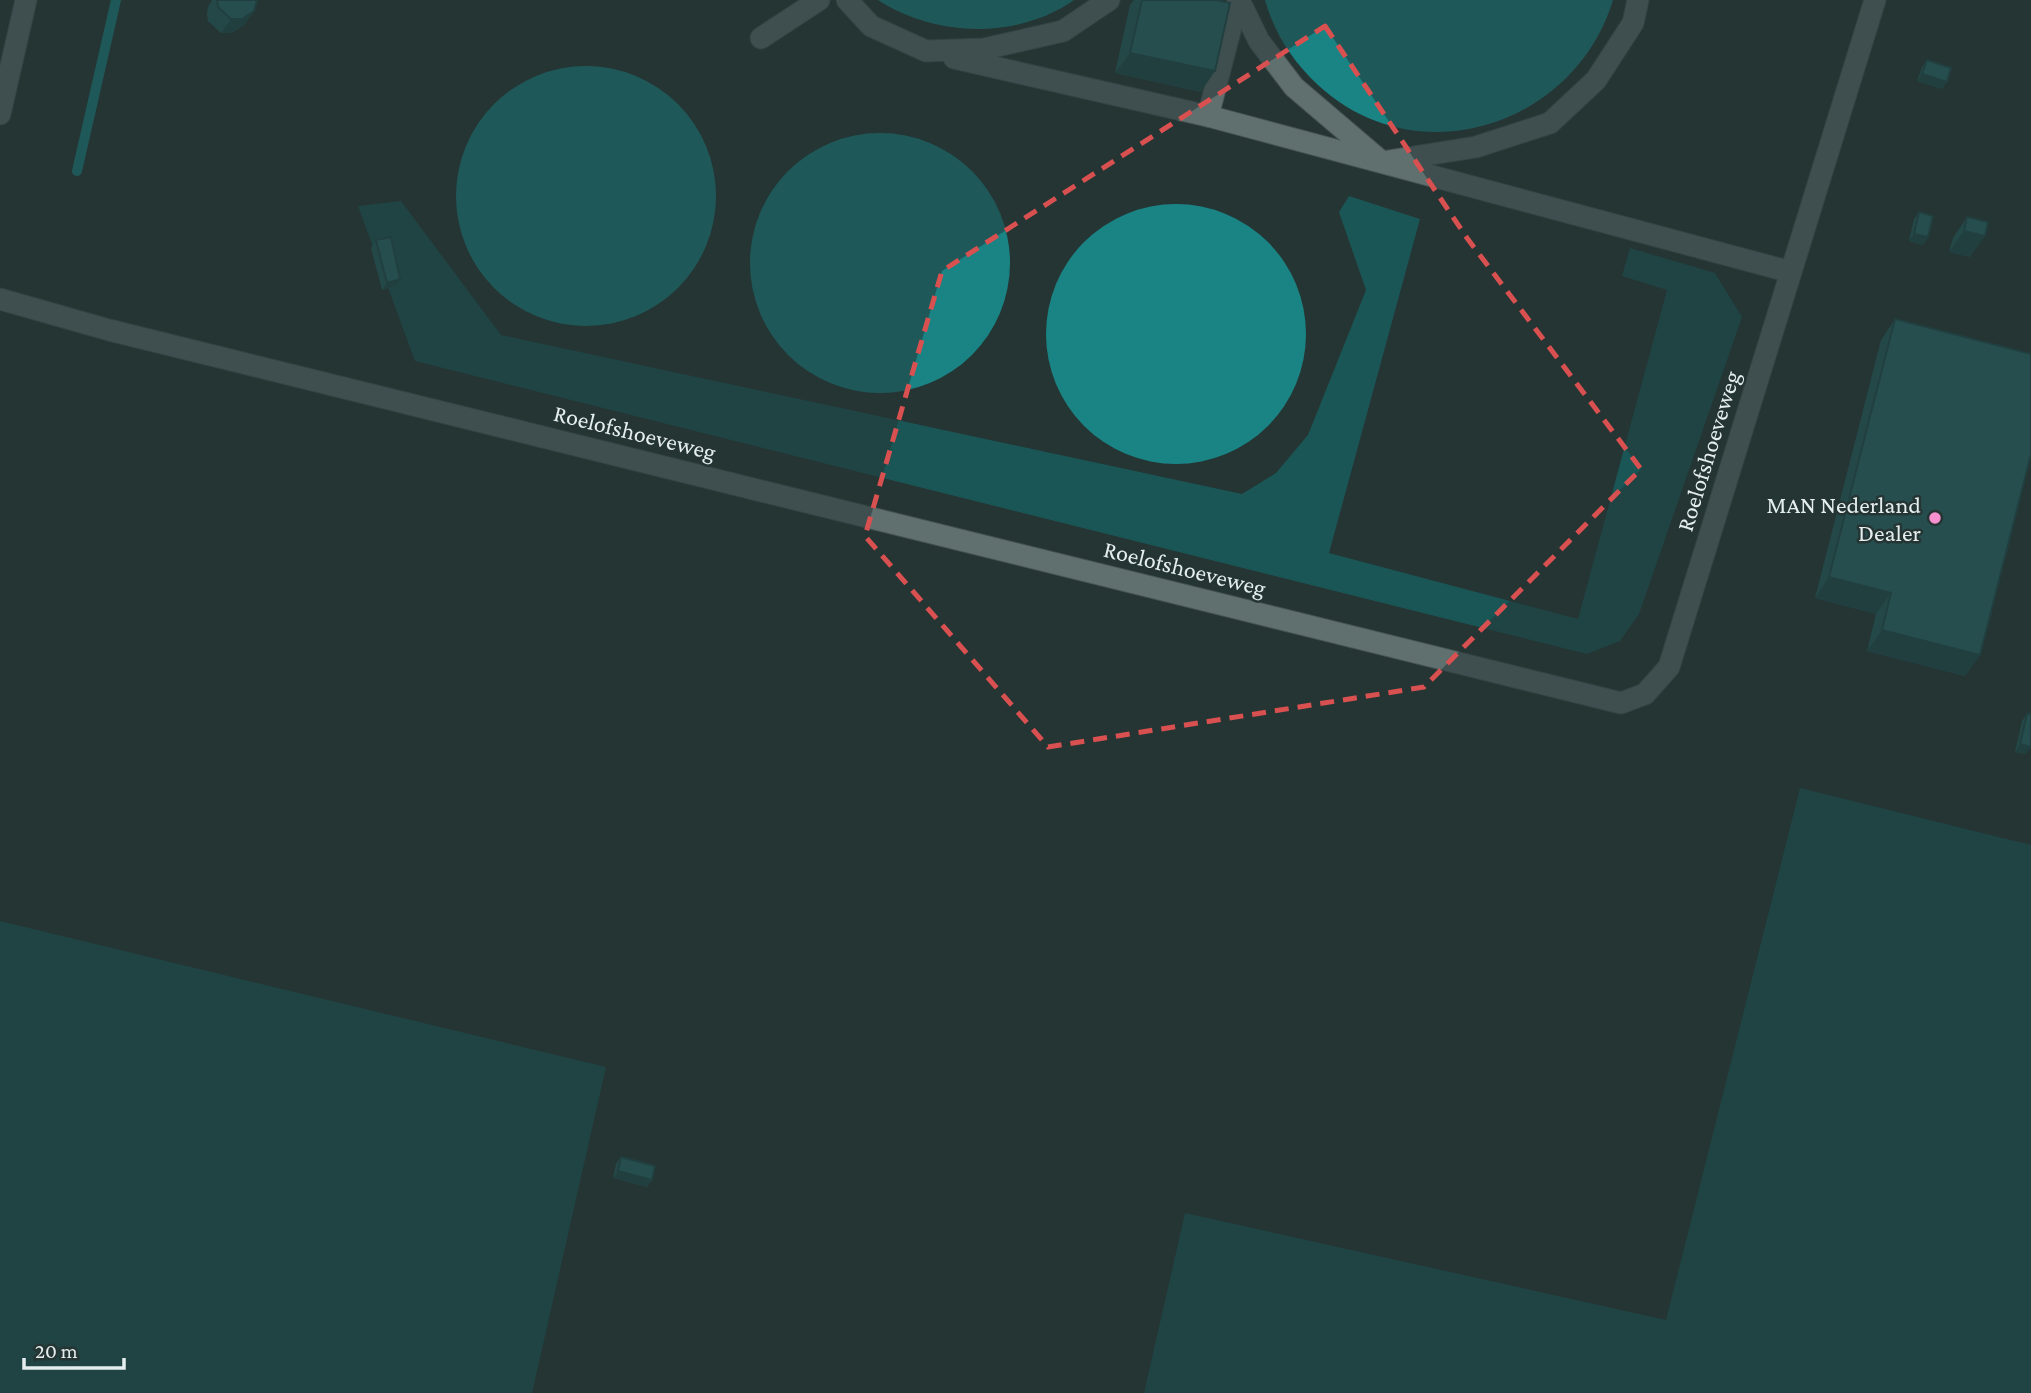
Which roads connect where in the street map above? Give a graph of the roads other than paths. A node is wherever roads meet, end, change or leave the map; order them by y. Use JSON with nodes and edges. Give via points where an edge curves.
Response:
{"nodes":[{"id":1,"x":26,"y":0,"type":"edge"},
{"id":2,"x":819,"y":0,"type":"edge"},
{"id":3,"x":846,"y":0,"type":"edge"},
{"id":4,"x":1109,"y":0,"type":"edge"},
{"id":5,"x":1238,"y":0,"type":"edge"},
{"id":6,"x":1638,"y":0,"type":"edge"},
{"id":7,"x":1875,"y":0,"type":"edge"},
{"id":8,"x":761,"y":38,"type":"dead end"},
{"id":9,"x":926,"y":51,"type":"junction"},
{"id":10,"x":0,"y":114,"type":"edge"},
{"id":11,"x":1208,"y":116,"type":"junction"},
{"id":12,"x":1382,"y":162,"type":"junction"},
{"id":13,"x":1791,"y":272,"type":"junction"},
{"id":14,"x":0,"y":299,"type":"edge"}],
"edges":[{"from":1,"to":10,"type":"street"},
{"from":2,"to":8,"type":"street"},
{"from":3,"to":9,"type":"street","via":[[871,26]]},
{"from":4,"to":9,"type":"street","via":[[1063,31],[985,49]]},
{"from":5,"to":11,"type":"street"},
{"from":5,"to":12,"type":"street","via":[[1259,41],[1294,87]]},
{"from":6,"to":12,"type":"street","via":[[1633,23],[1596,80],[1550,123],[1476,147]]},
{"from":7,"to":13,"type":"street","name":"Roelofshoeveweg"},
{"from":9,"to":11,"type":"street"},
{"from":11,"to":12,"type":"street"},
{"from":12,"to":13,"type":"street"},
{"from":13,"to":14,"type":"street","name":"Roelofshoeveweg","via":[[1669,667],[1645,694],[1621,703],[109,330]]}]}
